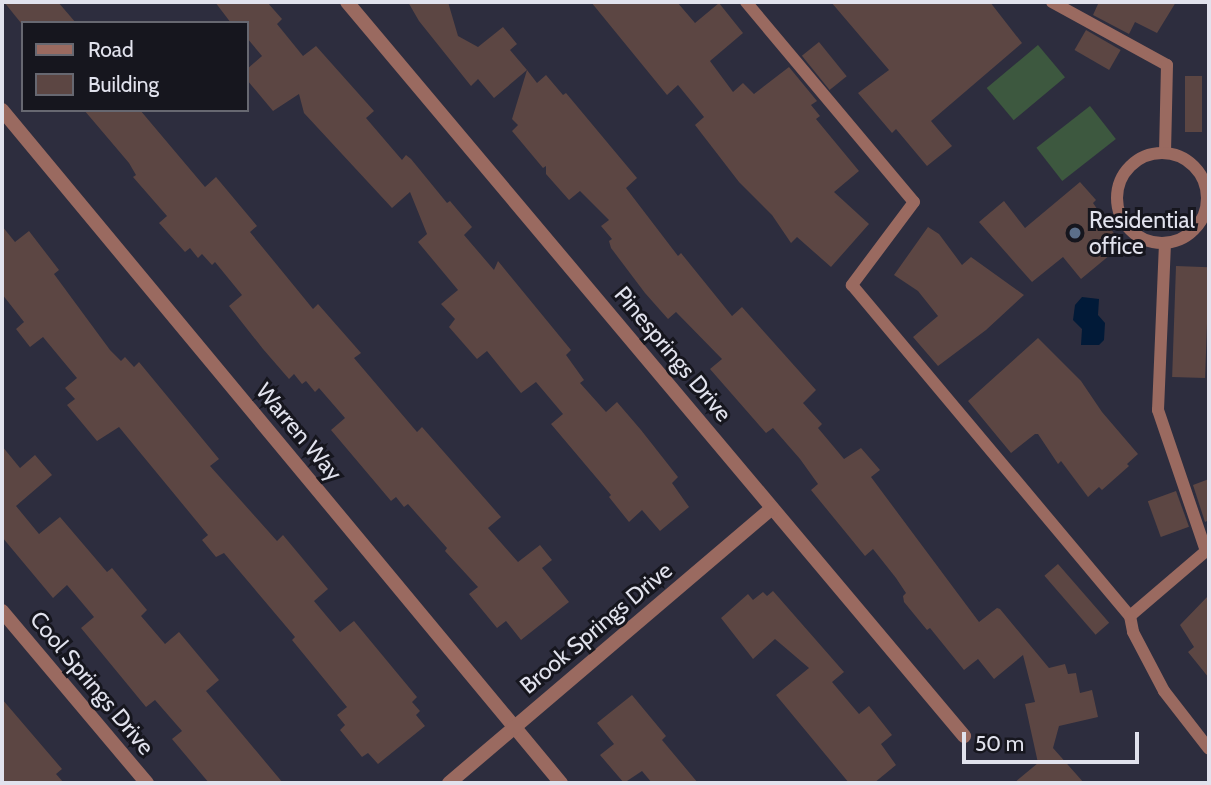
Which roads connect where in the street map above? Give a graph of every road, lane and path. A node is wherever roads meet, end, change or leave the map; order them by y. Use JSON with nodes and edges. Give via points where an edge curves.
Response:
{"nodes":[{"id":1,"x":347,"y":2,"type":"edge"},
{"id":2,"x":746,"y":2,"type":"edge"},
{"id":3,"x":1052,"y":2,"type":"edge"},
{"id":4,"x":2,"y":110,"type":"edge"},
{"id":5,"x":1165,"y":152,"type":"junction"},
{"id":6,"x":1206,"y":176,"type":"edge"},
{"id":7,"x":1205,"y":220,"type":"edge"},
{"id":8,"x":1165,"y":243,"type":"junction"},
{"id":9,"x":772,"y":508,"type":"junction"},
{"id":10,"x":2,"y":611,"type":"edge"},
{"id":11,"x":1130,"y":616,"type":"junction"},
{"id":12,"x":515,"y":727,"type":"junction"},
{"id":13,"x":964,"y":737,"type":"dead end"},
{"id":14,"x":1209,"y":749,"type":"edge"},
{"id":15,"x":147,"y":783,"type":"edge"},
{"id":16,"x":449,"y":783,"type":"edge"},
{"id":17,"x":561,"y":783,"type":"edge"}],
"edges":[{"from":1,"to":9,"type":"street","name":"Pinesprings Drive"},
{"from":2,"to":11,"type":"lane","via":[[914,202],[852,285]]},
{"from":3,"to":5,"type":"lane","via":[[1167,65]]},
{"from":4,"to":12,"type":"street","name":"Warren Way"},
{"from":5,"to":6,"type":"lane","via":[[1180,156]]},
{"from":5,"to":8,"type":"lane","via":[[1150,154],[1125,170],[1116,198],[1125,226],[1150,242]]},
{"from":6,"to":7,"type":"lane"},
{"from":7,"to":8,"type":"lane","via":[[1180,240]]},
{"from":8,"to":11,"type":"lane","via":[[1157,410],[1206,551]]},
{"from":9,"to":12,"type":"street","name":"Brook Springs Drive"},
{"from":9,"to":13,"type":"street","name":"Pinesprings Drive"},
{"from":10,"to":15,"type":"street","name":"Cool Springs Drive"},
{"from":11,"to":14,"type":"lane","via":[[1133,632],[1164,691]]},
{"from":12,"to":16,"type":"street","name":"Brook Springs Drive"},
{"from":12,"to":17,"type":"street","name":"Warren Way"}]}
